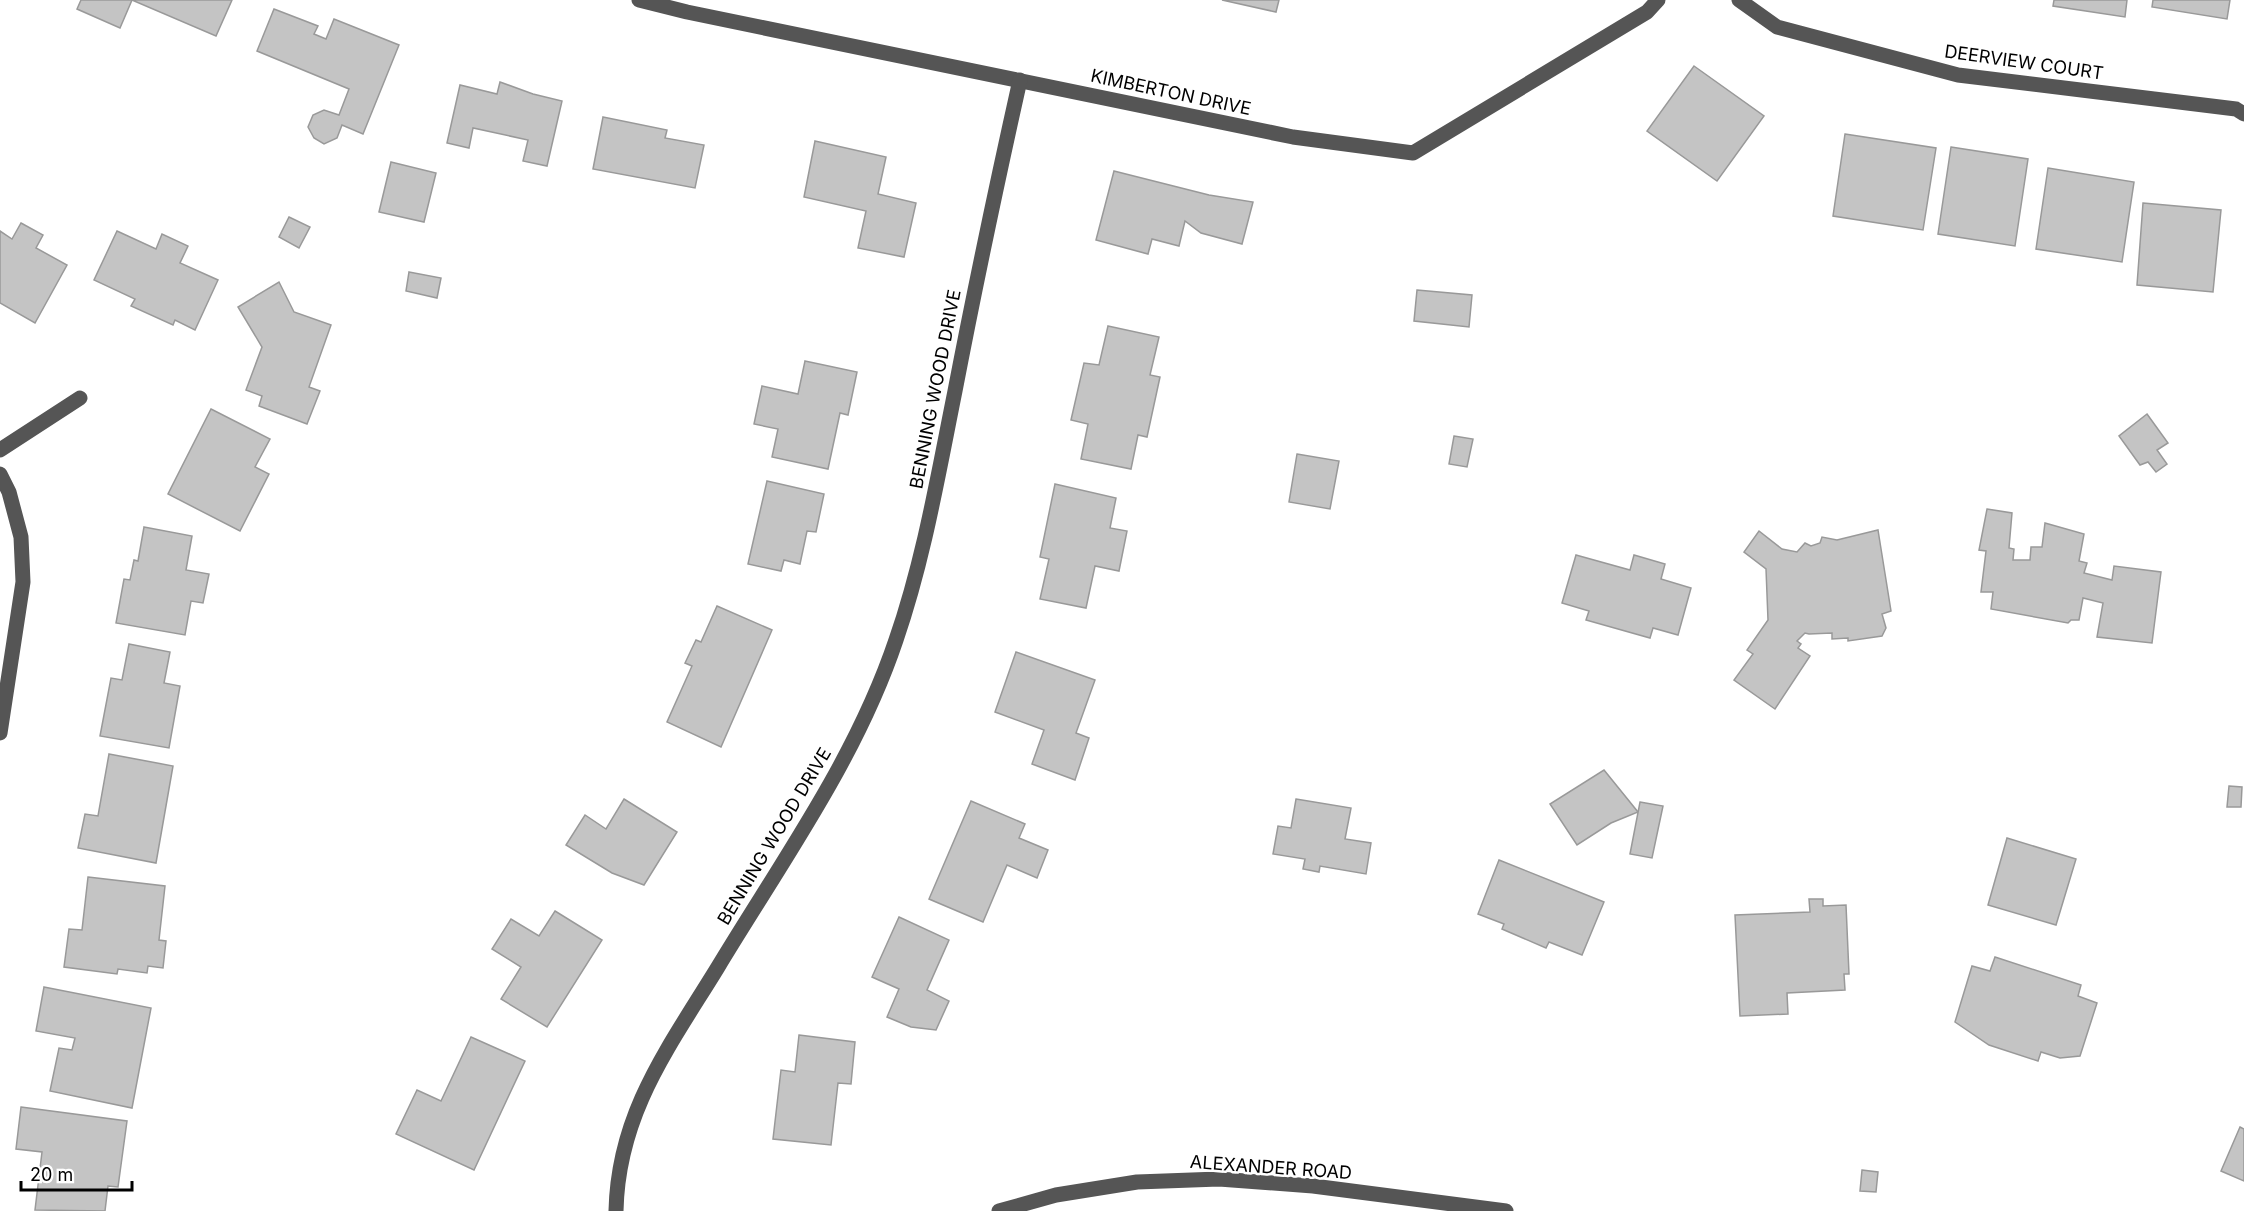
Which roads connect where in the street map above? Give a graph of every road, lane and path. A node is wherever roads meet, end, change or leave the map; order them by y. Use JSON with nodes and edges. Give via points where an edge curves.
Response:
{"nodes":[{"id":1,"x":639,"y":0,"type":"edge"},
{"id":2,"x":1658,"y":0,"type":"edge"},
{"id":3,"x":1739,"y":0,"type":"edge"},
{"id":4,"x":1020,"y":80,"type":"junction"},
{"id":5,"x":2244,"y":114,"type":"edge"},
{"id":6,"x":80,"y":398,"type":"dead end"},
{"id":7,"x":0,"y":450,"type":"edge"},
{"id":8,"x":0,"y":474,"type":"edge"},
{"id":9,"x":0,"y":733,"type":"edge"},
{"id":10,"x":616,"y":1211,"type":"edge"},
{"id":11,"x":999,"y":1211,"type":"edge"},
{"id":12,"x":1506,"y":1211,"type":"edge"}],
"edges":[{"from":1,"to":4,"type":"street","name":"KIMBERTON DRIVE"},
{"from":2,"to":4,"type":"street","name":"KIMBERTON DRIVE","via":[[1647,12],[1413,153],[1293,138]]},
{"from":3,"to":5,"type":"street","name":"DEERVIEW COURT","via":[[1777,27],[1958,75]]},
{"from":4,"to":10,"type":"street","name":"BENNING WOOD DRIVE","via":[[925,540],[896,641],[866,717],[818,807],[649,1080],[628,1131]]},
{"from":6,"to":7,"type":"street"},
{"from":8,"to":9,"type":"street","via":[[21,537],[23,582]]},
{"from":11,"to":12,"type":"street","name":"ALEXANDER ROAD","via":[[1056,1195],[1137,1182],[1218,1179],[1314,1186]]}]}
